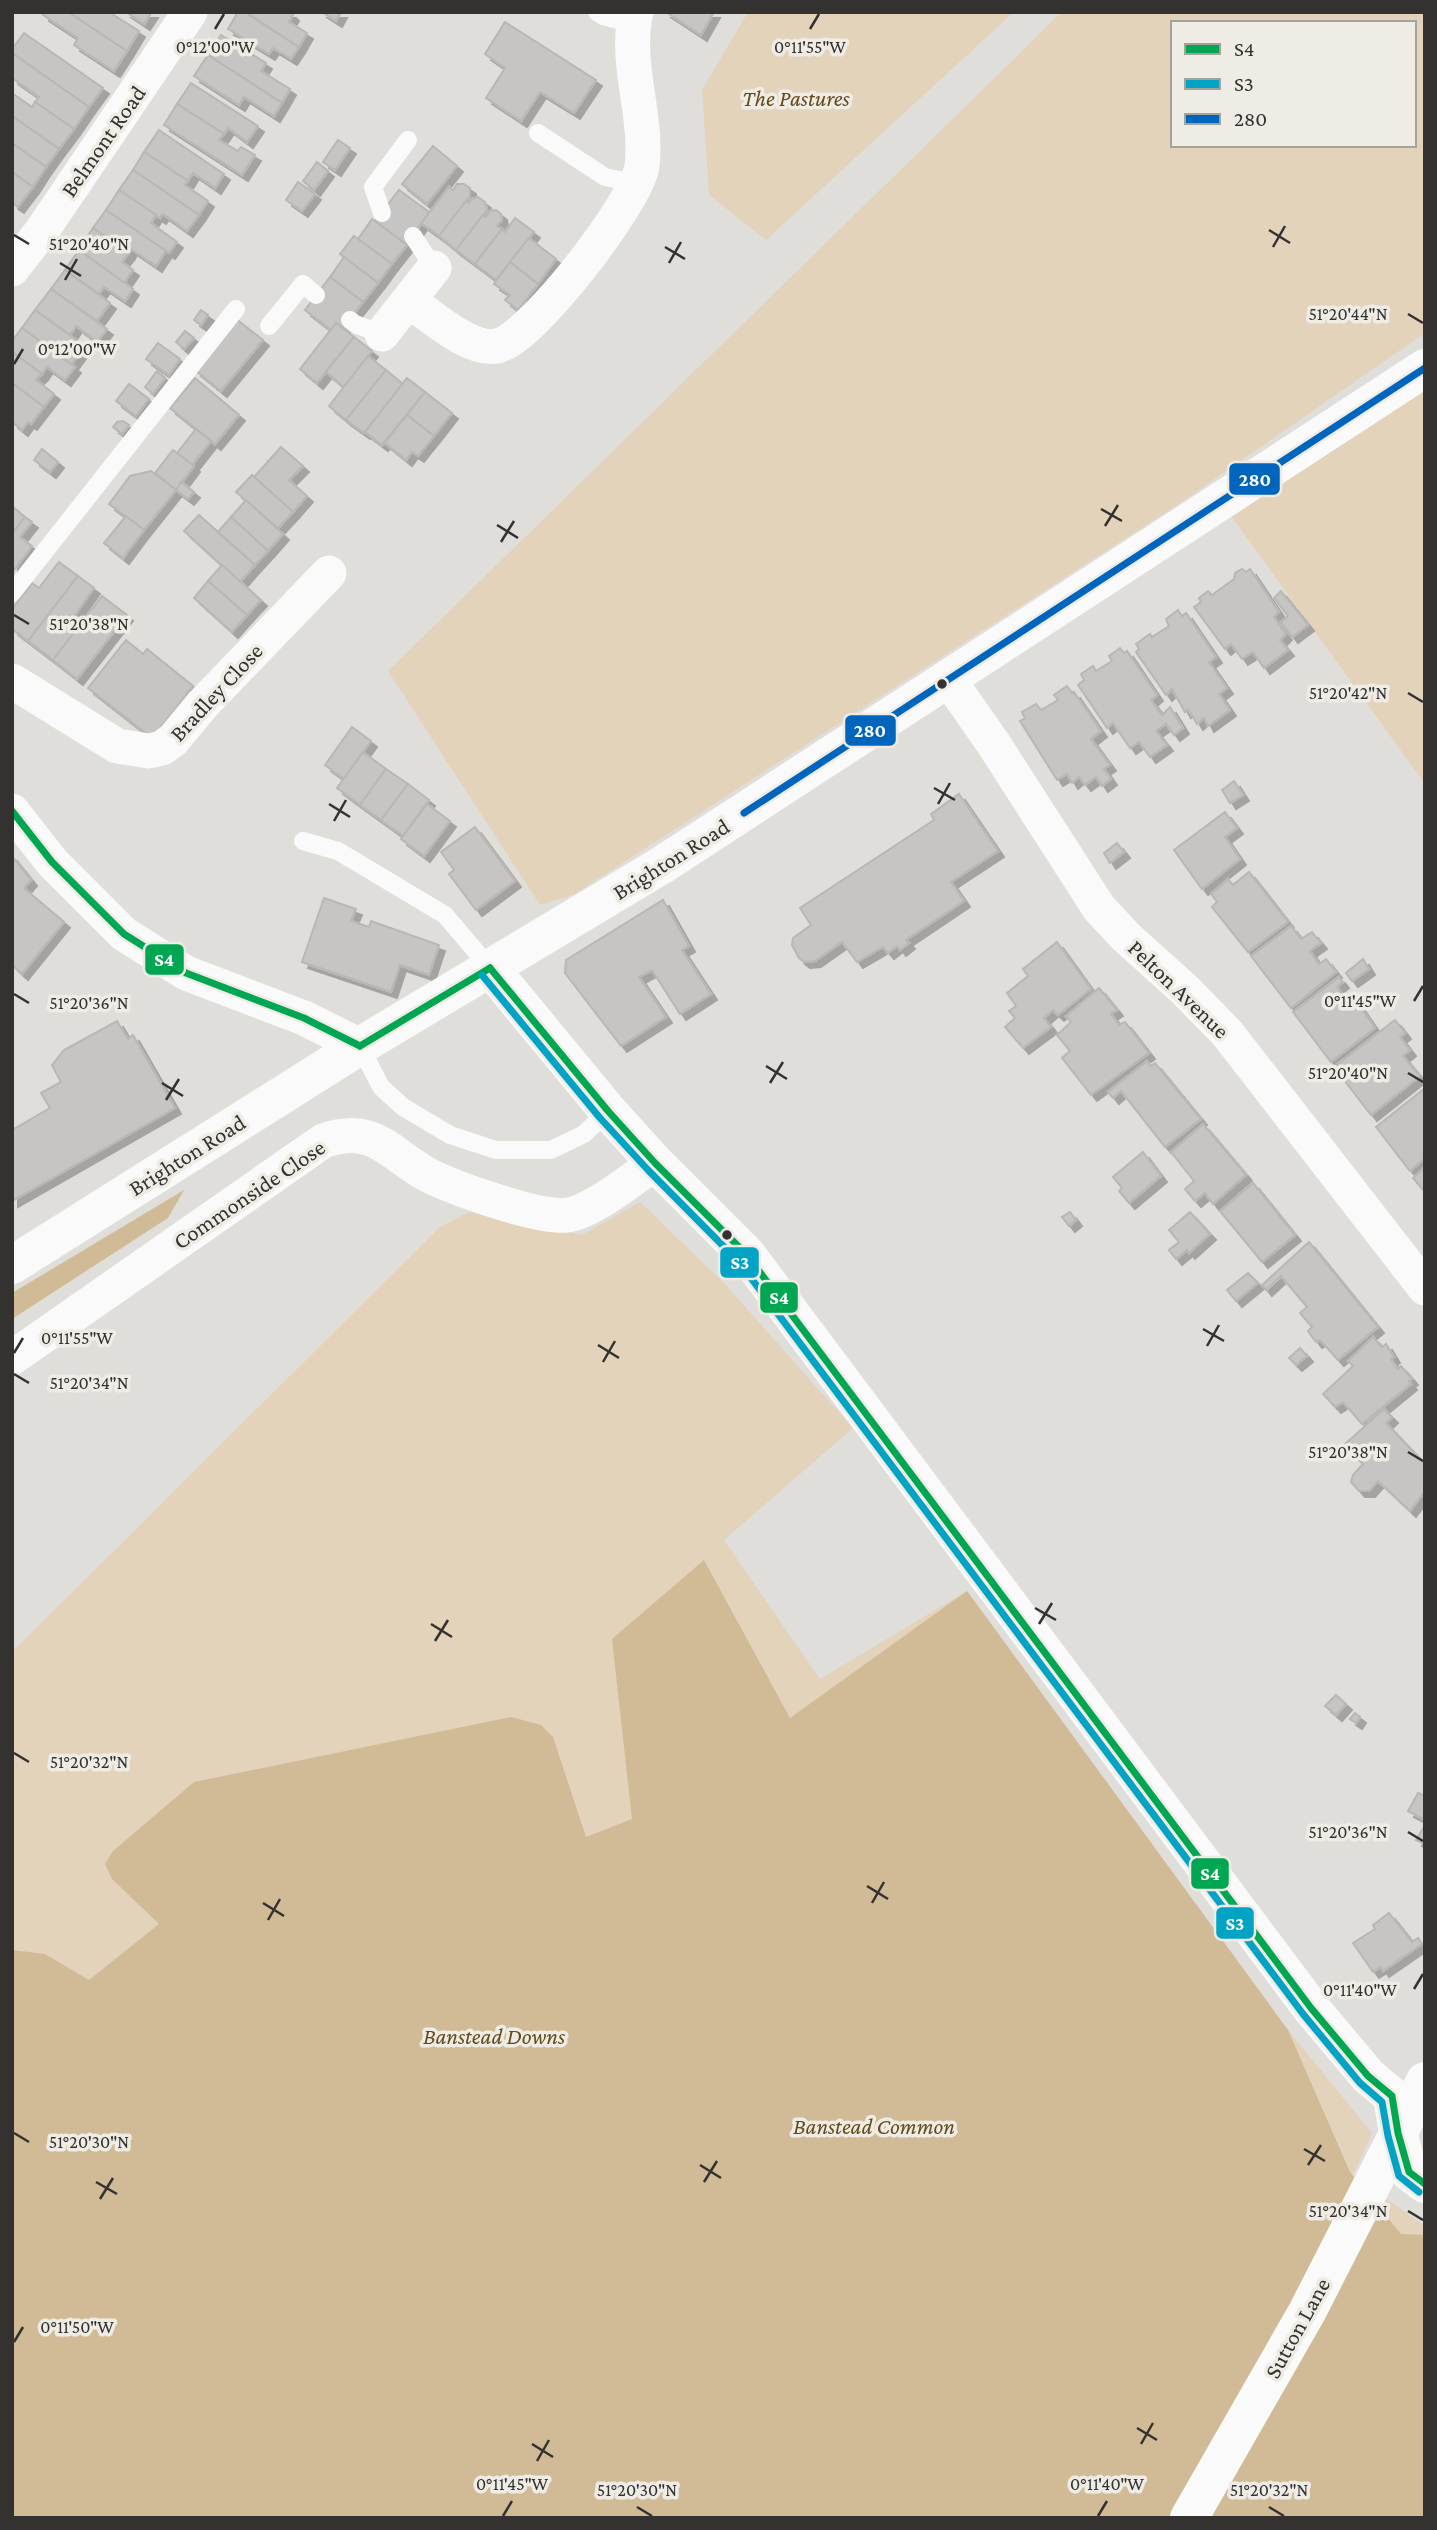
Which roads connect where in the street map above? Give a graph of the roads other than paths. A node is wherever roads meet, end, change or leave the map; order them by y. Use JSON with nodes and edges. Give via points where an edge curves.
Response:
{"nodes":[{"id":1,"x":190,"y":12,"type":"edge"},
{"id":2,"x":597,"y":12,"type":"edge"},
{"id":3,"x":634,"y":18,"type":"edge"},
{"id":4,"x":538,"y":133,"type":"dead end"},
{"id":5,"x":408,"y":140,"type":"dead end"},
{"id":6,"x":635,"y":184,"type":"junction"},
{"id":7,"x":382,"y":213,"type":"dead end"},
{"id":8,"x":413,"y":236,"type":"dead end"},
{"id":9,"x":434,"y":268,"type":"joint"},
{"id":10,"x":12,"y":269,"type":"edge"},
{"id":11,"x":316,"y":295,"type":"dead end"},
{"id":12,"x":409,"y":301,"type":"junction"},
{"id":13,"x":236,"y":309,"type":"dead end"},
{"id":14,"x":350,"y":320,"type":"dead end"},
{"id":15,"x":269,"y":326,"type":"dead end"},
{"id":16,"x":382,"y":334,"type":"joint"},
{"id":17,"x":1425,"y":368,"type":"edge"},
{"id":18,"x":329,"y":573,"type":"dead end"},
{"id":19,"x":12,"y":593,"type":"edge"},
{"id":20,"x":949,"y":680,"type":"junction"},
{"id":21,"x":12,"y":681,"type":"edge"},
{"id":22,"x":22,"y":824,"type":"edge"},
{"id":23,"x":303,"y":841,"type":"dead end"},
{"id":24,"x":490,"y":968,"type":"junction"},
{"id":25,"x":360,"y":1046,"type":"junction"},
{"id":26,"x":608,"y":1111,"type":"junction"},
{"id":27,"x":655,"y":1163,"type":"junction"},
{"id":28,"x":12,"y":1265,"type":"edge"},
{"id":29,"x":1425,"y":1288,"type":"edge"},
{"id":30,"x":12,"y":1359,"type":"edge"},
{"id":31,"x":1425,"y":2081,"type":"edge"},
{"id":32,"x":1398,"y":2133,"type":"junction"},
{"id":33,"x":1425,"y":2184,"type":"edge"},
{"id":34,"x":1189,"y":2518,"type":"edge"}],
"edges":[{"from":1,"to":10,"type":"street","name":"Belmont Road"},
{"from":2,"to":3,"type":"lane"},
{"from":3,"to":6,"type":"street","via":[[642,168]]},
{"from":4,"to":6,"type":"lane","via":[[605,177]]},
{"from":5,"to":7,"type":"lane","via":[[373,187]]},
{"from":6,"to":12,"type":"street","via":[[584,262],[533,321],[504,342],[496,346],[471,343]]},
{"from":8,"to":9,"type":"lane"},
{"from":9,"to":12,"type":"street"},
{"from":11,"to":15,"type":"lane","via":[[303,284]]},
{"from":12,"to":16,"type":"street"},
{"from":13,"to":19,"type":"lane"},
{"from":14,"to":16,"type":"lane"},
{"from":17,"to":20,"type":"main road","name":"Brighton Road"},
{"from":18,"to":21,"type":"street","name":"Bradley Close","via":[[162,748],[149,751],[117,746]]},
{"from":20,"to":24,"type":"main road","name":"Brighton Road","via":[[662,865]]},
{"from":20,"to":29,"type":"street","name":"Pelton Avenue","via":[[1099,908],[1227,1033]]},
{"from":22,"to":25,"type":"street","via":[[52,862],[124,934],[161,959]]},
{"from":23,"to":24,"type":"lane","via":[[338,851],[445,915]]},
{"from":24,"to":25,"type":"main road","name":"Brighton Road"},
{"from":24,"to":26,"type":"main road"},
{"from":25,"to":26,"type":"lane","via":[[382,1087],[403,1107],[450,1135],[496,1150],[551,1150],[584,1134]]},
{"from":25,"to":28,"type":"main road","name":"Brighton Road"},
{"from":26,"to":27,"type":"main road"},
{"from":27,"to":30,"type":"street","name":"Commonside Close","via":[[567,1215],[529,1210],[433,1177],[365,1136],[336,1136]]},
{"from":27,"to":32,"type":"main road","via":[[747,1255],[1311,2008],[1368,2076],[1392,2096]]},
{"from":31,"to":32,"type":"main road","name":"Sutton Lane"},
{"from":32,"to":33,"type":"main road","via":[[1409,2172]]},
{"from":32,"to":34,"type":"main road","name":"Sutton Lane","via":[[1307,2312]]}]}
